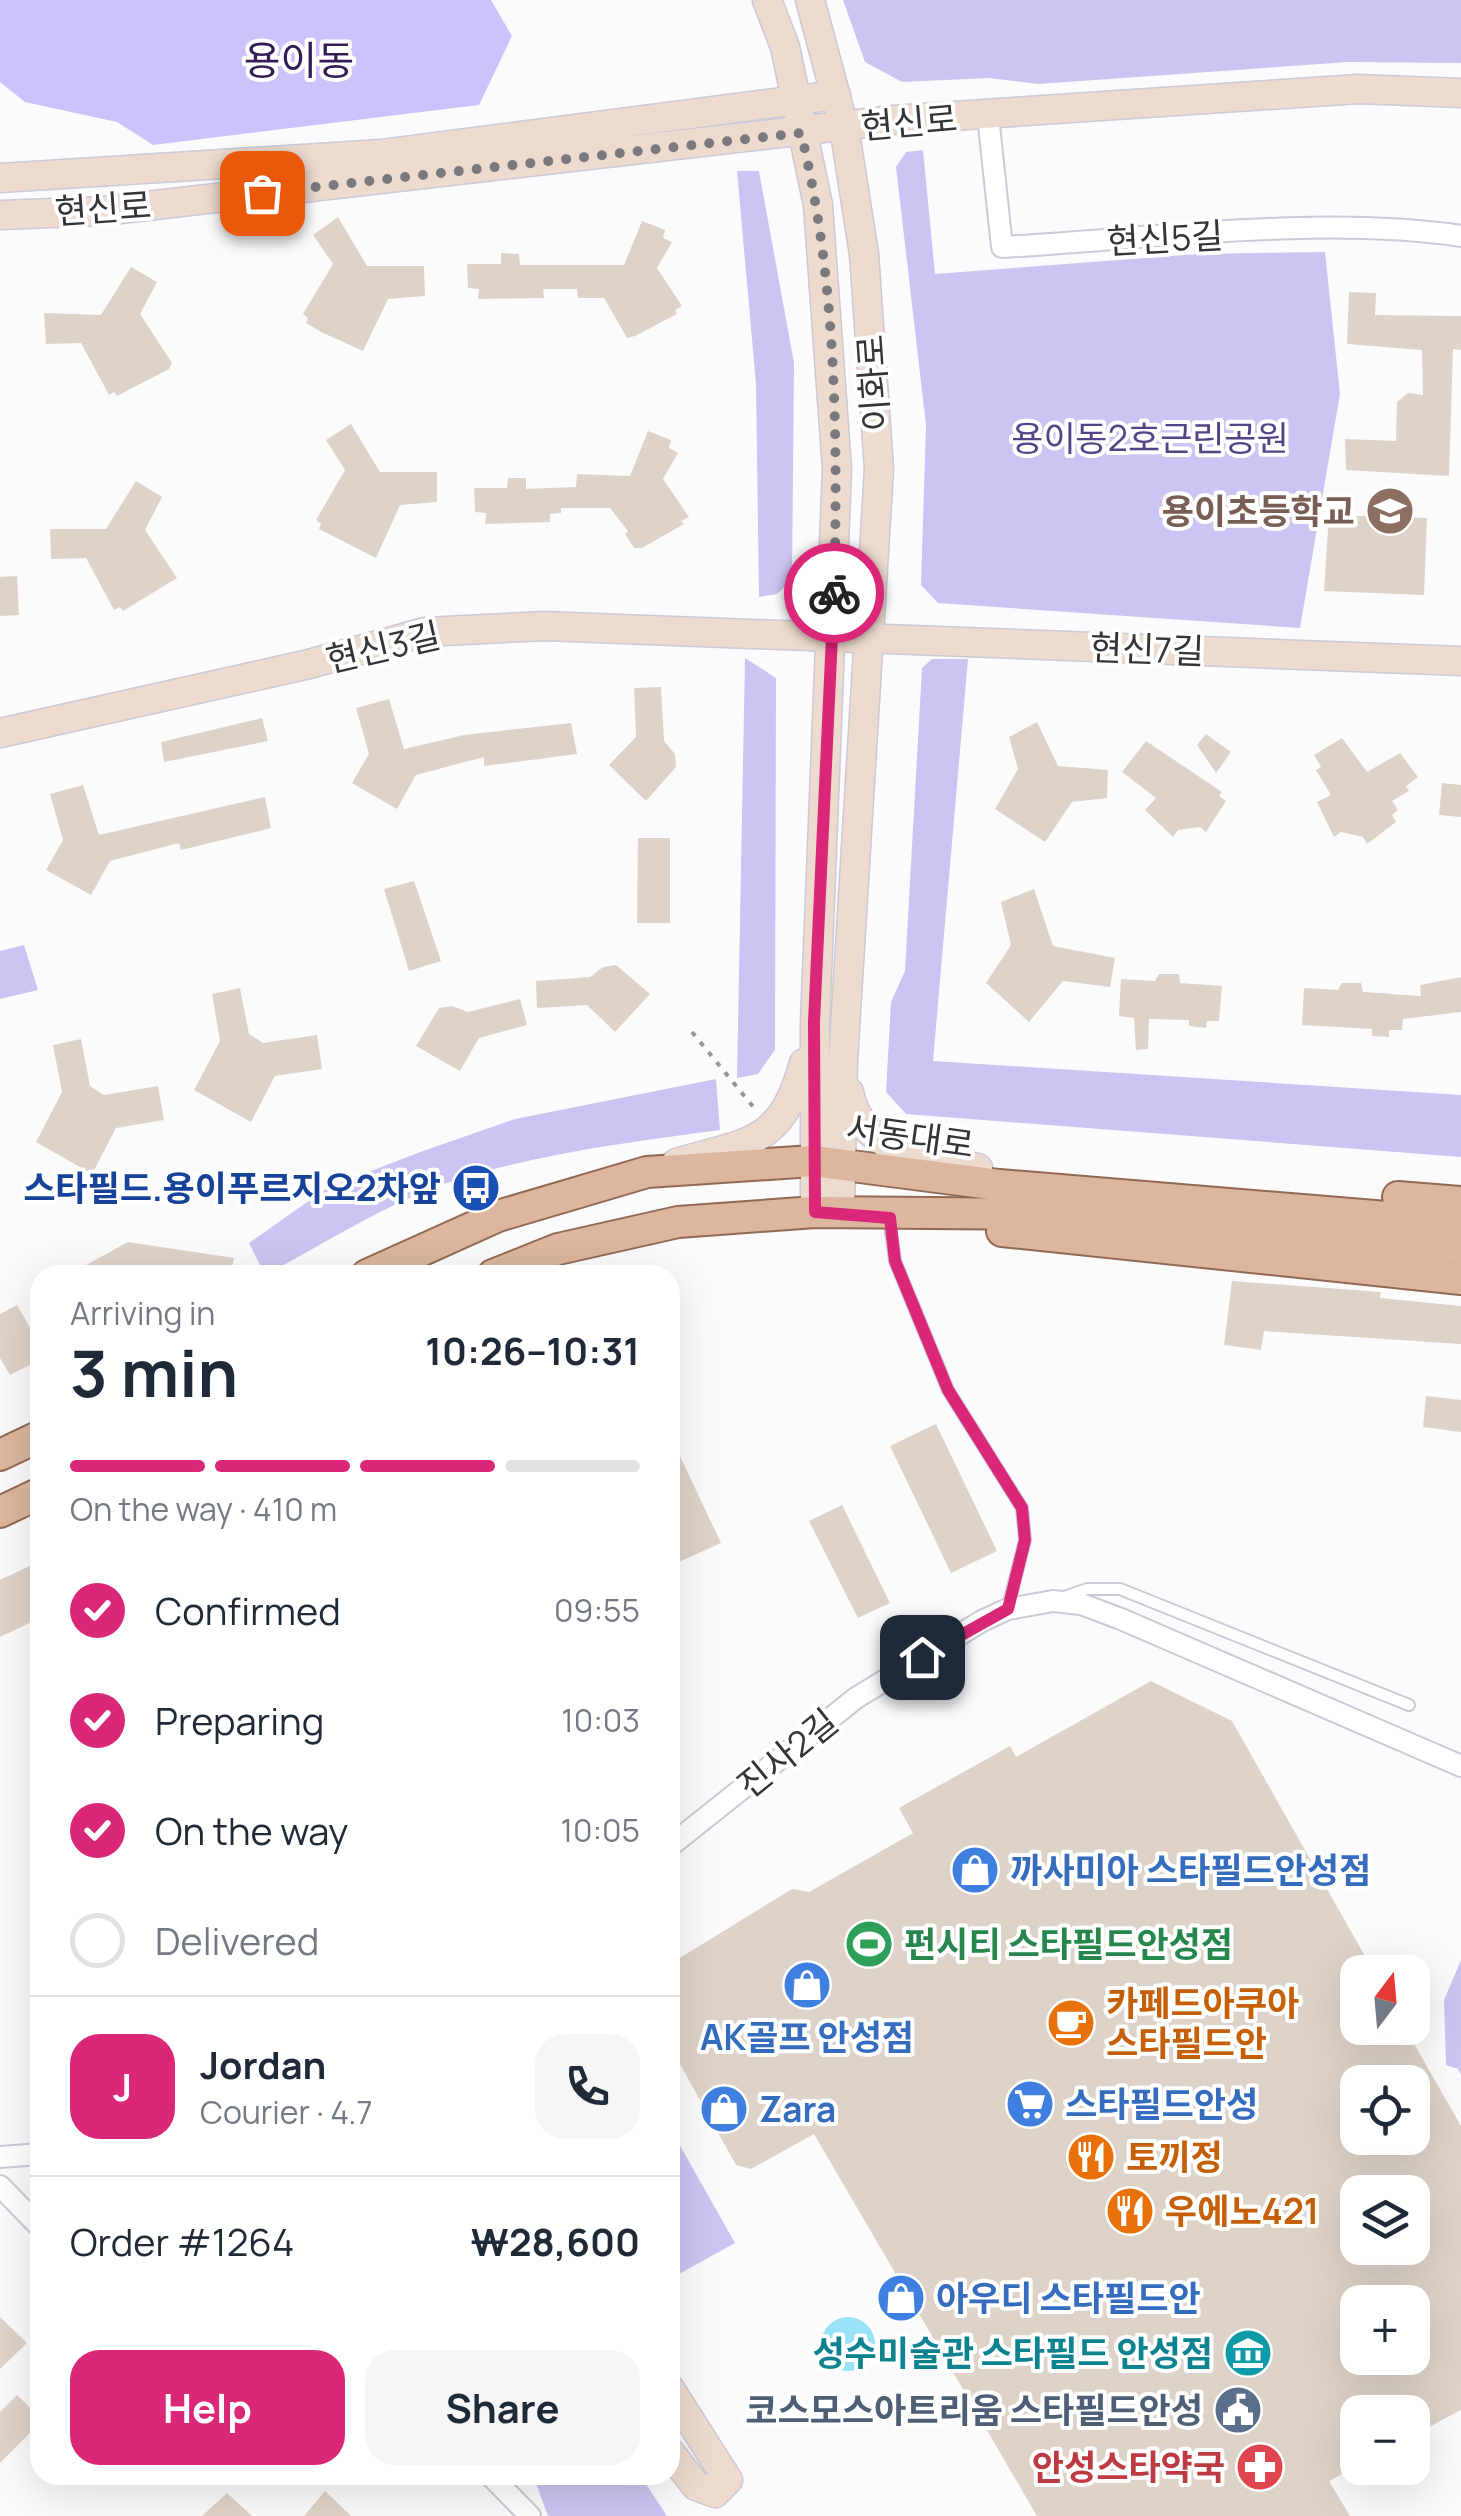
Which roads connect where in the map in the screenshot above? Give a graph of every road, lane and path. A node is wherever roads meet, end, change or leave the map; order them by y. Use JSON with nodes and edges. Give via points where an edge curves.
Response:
{"nodes":[{"id":1,"x":767,"y":0,"type":"edge"},
{"id":2,"x":810,"y":0,"type":"edge"},
{"id":3,"x":1461,"y":93,"type":"edge"},
{"id":4,"x":836,"y":95,"type":"junction"},
{"id":5,"x":795,"y":102,"type":"junction"},
{"id":6,"x":988,"y":116,"type":"junction"},
{"id":7,"x":844,"y":127,"type":"junction"},
{"id":8,"x":801,"y":133,"type":"junction"},
{"id":9,"x":0,"y":178,"type":"edge"},
{"id":10,"x":0,"y":215,"type":"edge"},
{"id":11,"x":1461,"y":236,"type":"edge"},
{"id":12,"x":833,"y":640,"type":"junction"},
{"id":13,"x":867,"y":640,"type":"junction"},
{"id":14,"x":1461,"y":661,"type":"edge"},
{"id":15,"x":0,"y":732,"type":"edge"},
{"id":16,"x":814,"y":1022,"type":"junction"},
{"id":17,"x":692,"y":1032,"type":"dead end"},
{"id":18,"x":843,"y":1062,"type":"junction"},
{"id":19,"x":772,"y":1129,"type":"junction"},
{"id":20,"x":836,"y":1163,"type":"junction"},
{"id":21,"x":978,"y":1168,"type":"junction"},
{"id":22,"x":647,"y":1172,"type":"junction"},
{"id":23,"x":1461,"y":1202,"type":"edge"},
{"id":24,"x":828,"y":1212,"type":"junction"},
{"id":25,"x":890,"y":1218,"type":"junction"},
{"id":26,"x":1461,"y":1223,"type":"edge"},
{"id":27,"x":1461,"y":1250,"type":"edge"},
{"id":28,"x":389,"y":1265,"type":"edge"},
{"id":29,"x":517,"y":1265,"type":"edge"},
{"id":30,"x":1461,"y":1279,"type":"edge"},
{"id":31,"x":30,"y":1441,"type":"edge"},
{"id":32,"x":0,"y":1455,"type":"edge"},
{"id":33,"x":30,"y":1498,"type":"edge"},
{"id":34,"x":0,"y":1512,"type":"edge"},
{"id":35,"x":1052,"y":1601,"type":"junction"},
{"id":36,"x":1008,"y":1609,"type":"junction"},
{"id":37,"x":1409,"y":1705,"type":"dead end"},
{"id":38,"x":1461,"y":1766,"type":"edge"},
{"id":39,"x":680,"y":1838,"type":"edge"},
{"id":40,"x":30,"y":2155,"type":"edge"},
{"id":41,"x":0,"y":2157,"type":"edge"},
{"id":42,"x":0,"y":2186,"type":"edge"},
{"id":43,"x":30,"y":2216,"type":"edge"},
{"id":44,"x":680,"y":2405,"type":"edge"},
{"id":45,"x":680,"y":2465,"type":"edge"},
{"id":46,"x":500,"y":2485,"type":"edge"},
{"id":47,"x":530,"y":2516,"type":"edge"}],
"edges":[{"from":1,"to":5,"type":"street","name":"이화로"},
{"from":2,"to":4,"type":"street","name":"이화로"},
{"from":3,"to":6,"type":"street","name":"현신로","via":[[1358,89]]},
{"from":4,"to":5,"type":"street","name":"현신로"},
{"from":4,"to":7,"type":"street","name":"이화로"},
{"from":5,"to":8,"type":"street","name":"이화로"},
{"from":5,"to":9,"type":"street","name":"현신로","via":[[380,154]]},
{"from":6,"to":7,"type":"street","name":"현신로"},
{"from":6,"to":11,"type":"street","name":"현신5길","via":[[1002,248],[1343,228]]},
{"from":7,"to":8,"type":"street","name":"현신로"},
{"from":7,"to":13,"type":"street","name":"이화로","via":[[864,254],[878,469]]},
{"from":8,"to":10,"type":"street","name":"현신로","via":[[123,208]]},
{"from":8,"to":12,"type":"street","name":"이화로","via":[[818,205],[830,357],[837,469]]},
{"from":12,"to":13,"type":"street","name":"현신7길"},
{"from":12,"to":15,"type":"street","name":"현신3길","via":[[544,626],[425,632]]},
{"from":12,"to":16,"type":"street","name":"이화로"},
{"from":13,"to":14,"type":"street","name":"현신7길"},
{"from":13,"to":18,"type":"street","name":"이화로"},
{"from":16,"to":19,"type":"street","via":[[792,1102]]},
{"from":16,"to":20,"type":"street","name":"이화로"},
{"from":17,"to":19,"type":"path"},
{"from":18,"to":20,"type":"street"},
{"from":18,"to":21,"type":"street","via":[[860,1126],[878,1141]]},
{"from":19,"to":22,"type":"street"},
{"from":20,"to":21,"type":"main road"},
{"from":20,"to":22,"type":"main road","name":"서동대로"},
{"from":20,"to":24,"type":"street"},
{"from":20,"to":26,"type":"main road","name":"서동대로","via":[[999,1186]]},
{"from":21,"to":23,"type":"main road"},
{"from":22,"to":28,"type":"main road","name":"서동대로","via":[[498,1216]]},
{"from":24,"to":25,"type":"main road"},
{"from":24,"to":27,"type":"main road","name":"서동대로","via":[[1046,1214]]},
{"from":24,"to":29,"type":"main road","name":"서동대로","via":[[678,1222]]},
{"from":25,"to":30,"type":"main road"},
{"from":25,"to":36,"type":"lane","via":[[895,1261],[948,1390],[1022,1508],[1025,1540]]},
{"from":31,"to":32,"type":"main road"},
{"from":33,"to":34,"type":"main road"},
{"from":35,"to":36,"type":"street"},
{"from":35,"to":37,"type":"lane","via":[[1086,1589],[1120,1589]]},
{"from":35,"to":38,"type":"street","via":[[1120,1618]]},
{"from":36,"to":39,"type":"street","name":"진사2길","via":[[856,1698]]},
{"from":40,"to":41,"type":"street"},
{"from":42,"to":43,"type":"street"},
{"from":44,"to":45,"type":"street","via":[[728,2480],[715,2493],[696,2486]]},
{"from":46,"to":47,"type":"street"}]}
